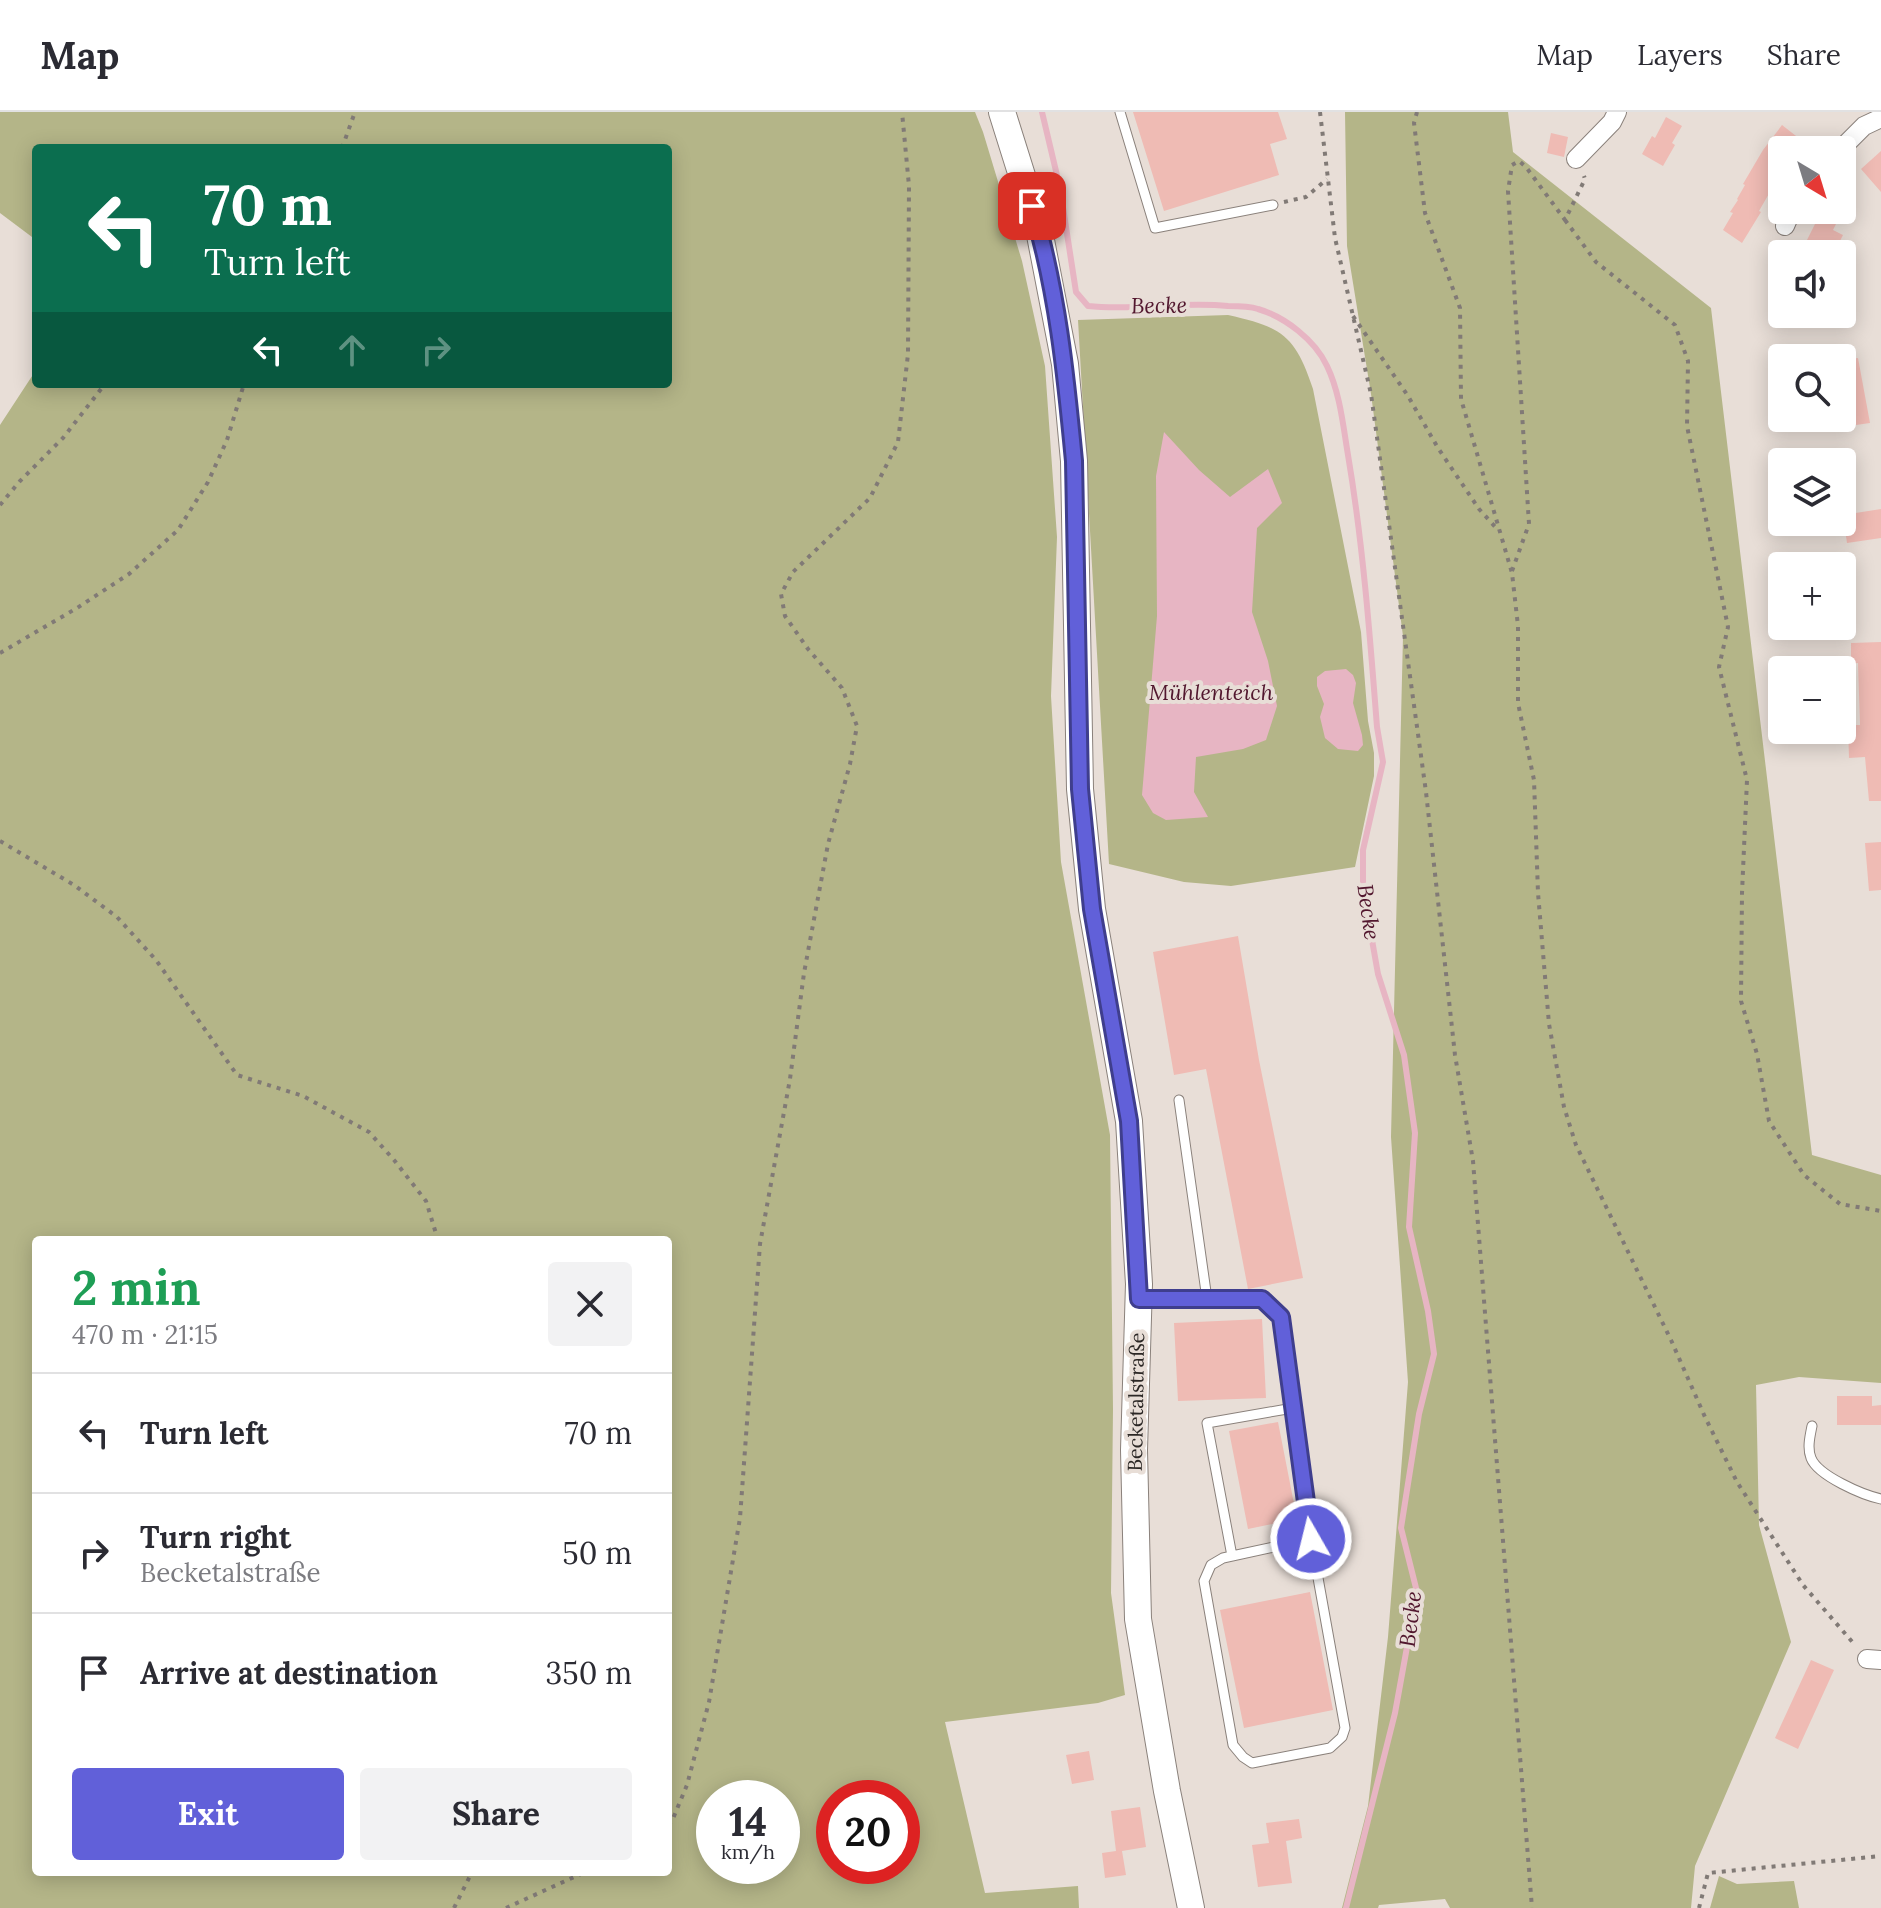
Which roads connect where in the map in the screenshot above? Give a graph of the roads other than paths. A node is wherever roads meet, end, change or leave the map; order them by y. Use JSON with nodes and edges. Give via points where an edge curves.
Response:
{"nodes":[{"id":1,"x":1002,"y":112,"type":"edge"},
{"id":2,"x":1120,"y":112,"type":"edge"},
{"id":3,"x":1617,"y":112,"type":"edge"},
{"id":4,"x":1881,"y":118,"type":"edge"},
{"id":5,"x":1854,"y":136,"type":"edge"},
{"id":6,"x":1576,"y":159,"type":"road end"},
{"id":7,"x":1273,"y":205,"type":"road end"},
{"id":8,"x":1179,"y":1100,"type":"dead end"},
{"id":9,"x":1139,"y":1299,"type":"junction"},
{"id":10,"x":1207,"y":1299,"type":"junction"},
{"id":11,"x":1293,"y":1408,"type":"junction"},
{"id":12,"x":1812,"y":1426,"type":"dead end"},
{"id":13,"x":1881,"y":1499,"type":"edge"},
{"id":14,"x":1311,"y":1539,"type":"junction"},
{"id":15,"x":1232,"y":1556,"type":"junction"},
{"id":16,"x":1191,"y":1908,"type":"edge"}],
"edges":[{"from":1,"to":9,"type":"main road","name":"Becketalstraße","via":[[1039,230],[1065,364],[1074,461],[1080,789],[1092,909],[1129,1121]]},
{"from":2,"to":7,"type":"lane","via":[[1155,228]]},
{"from":3,"to":6,"type":"street"},
{"from":4,"to":5,"type":"street"},
{"from":8,"to":10,"type":"lane"},
{"from":9,"to":10,"type":"lane"},
{"from":9,"to":16,"type":"main road","name":"Becketalstraße","via":[[1134,1450],[1138,1619]]},
{"from":10,"to":11,"type":"lane","via":[[1262,1299],[1281,1317]]},
{"from":11,"to":14,"type":"lane"},
{"from":11,"to":15,"type":"lane","via":[[1207,1423]]},
{"from":12,"to":13,"type":"lane","via":[[1811,1459],[1824,1473]]},
{"from":14,"to":15,"type":"lane"},
{"from":14,"to":15,"type":"lane","via":[[1345,1728],[1330,1748],[1252,1763],[1233,1745],[1204,1581],[1211,1565]]}]}
